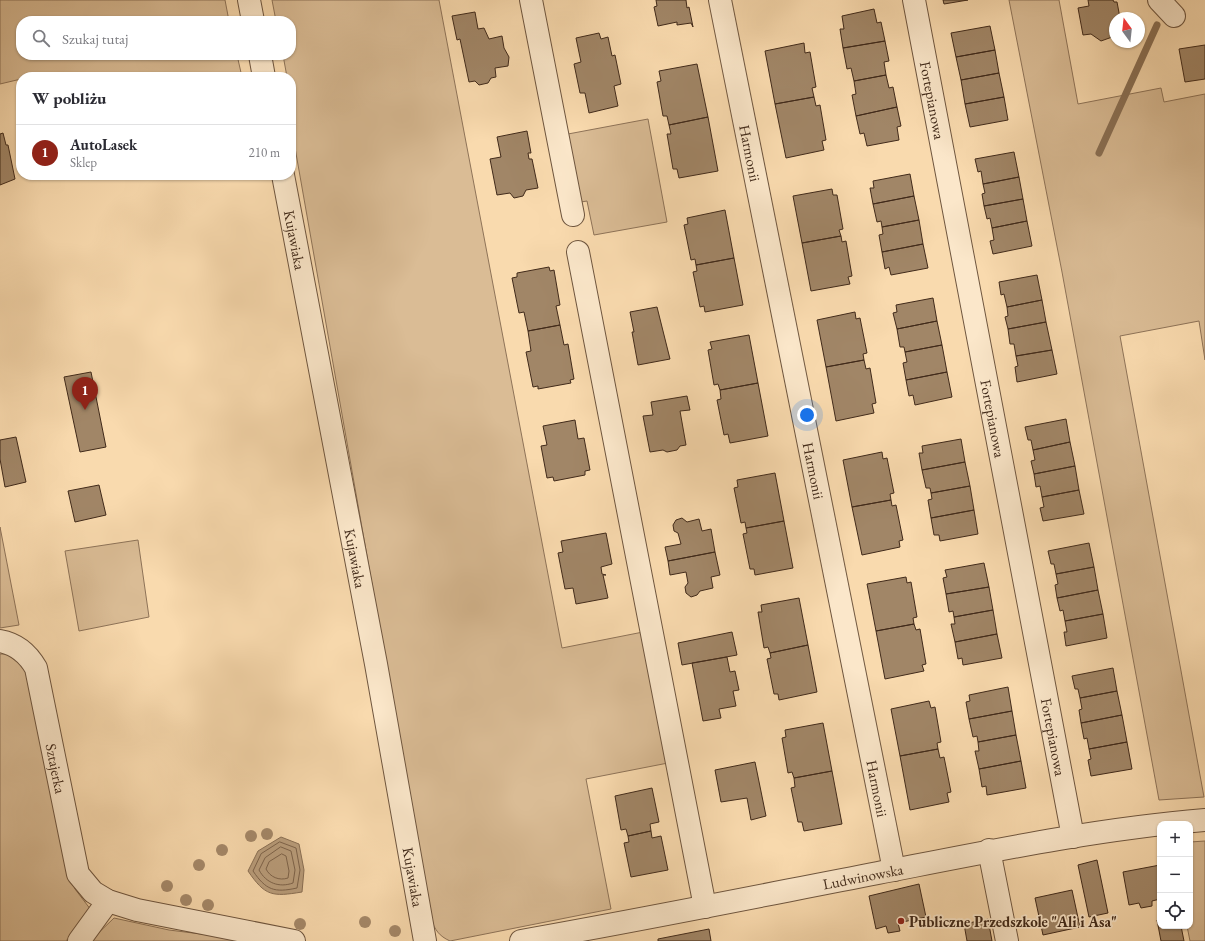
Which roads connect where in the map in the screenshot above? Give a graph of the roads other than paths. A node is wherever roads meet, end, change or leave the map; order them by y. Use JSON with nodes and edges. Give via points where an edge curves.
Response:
{"nodes":[{"id":1,"x":249,"y":0,"type":"edge"},
{"id":2,"x":531,"y":0,"type":"edge"},
{"id":3,"x":720,"y":0,"type":"edge"},
{"id":4,"x":914,"y":0,"type":"edge"},
{"id":5,"x":1159,"y":0,"type":"edge"},
{"id":6,"x":252,"y":16,"type":"edge"},
{"id":7,"x":1174,"y":16,"type":"dead end"},
{"id":8,"x":261,"y":60,"type":"edge"},
{"id":9,"x":263,"y":72,"type":"edge"},
{"id":10,"x":284,"y":180,"type":"edge"},
{"id":11,"x":573,"y":215,"type":"dead end"},
{"id":12,"x":578,"y":252,"type":"dead end"},
{"id":13,"x":0,"y":641,"type":"edge"},
{"id":14,"x":1205,"y":820,"type":"edge"},
{"id":15,"x":1073,"y":837,"type":"junction"},
{"id":16,"x":989,"y":850,"type":"junction"},
{"id":17,"x":894,"y":870,"type":"junction"},
{"id":18,"x":108,"y":900,"type":"junction"},
{"id":19,"x":705,"y":907,"type":"junction"},
{"id":20,"x":79,"y":941,"type":"edge"},
{"id":21,"x":294,"y":941,"type":"edge"},
{"id":22,"x":425,"y":941,"type":"edge"},
{"id":23,"x":521,"y":941,"type":"edge"},
{"id":24,"x":1007,"y":941,"type":"edge"}],
"edges":[{"from":1,"to":6,"type":"street"},
{"from":2,"to":11,"type":"street"},
{"from":3,"to":17,"type":"street","name":"Harmonii"},
{"from":4,"to":15,"type":"street","name":"Fortepianowa"},
{"from":5,"to":7,"type":"street"},
{"from":8,"to":9,"type":"street"},
{"from":10,"to":22,"type":"street","name":"Kujawiaka","via":[[376,664]]},
{"from":12,"to":19,"type":"street"},
{"from":13,"to":18,"type":"street","name":"Sztajerka","via":[[28,655],[36,668],[78,874],[93,892]]},
{"from":14,"to":15,"type":"street","name":"Ludwinowska","via":[[1140,825]]},
{"from":15,"to":16,"type":"street","name":"Ludwinowska"},
{"from":16,"to":17,"type":"street","name":"Ludwinowska"},
{"from":16,"to":24,"type":"street"},
{"from":17,"to":19,"type":"street","name":"Ludwinowska"},
{"from":18,"to":20,"type":"street"},
{"from":18,"to":21,"type":"street","via":[[138,910]]},
{"from":19,"to":23,"type":"street","name":"Ludwinowska"}]}
